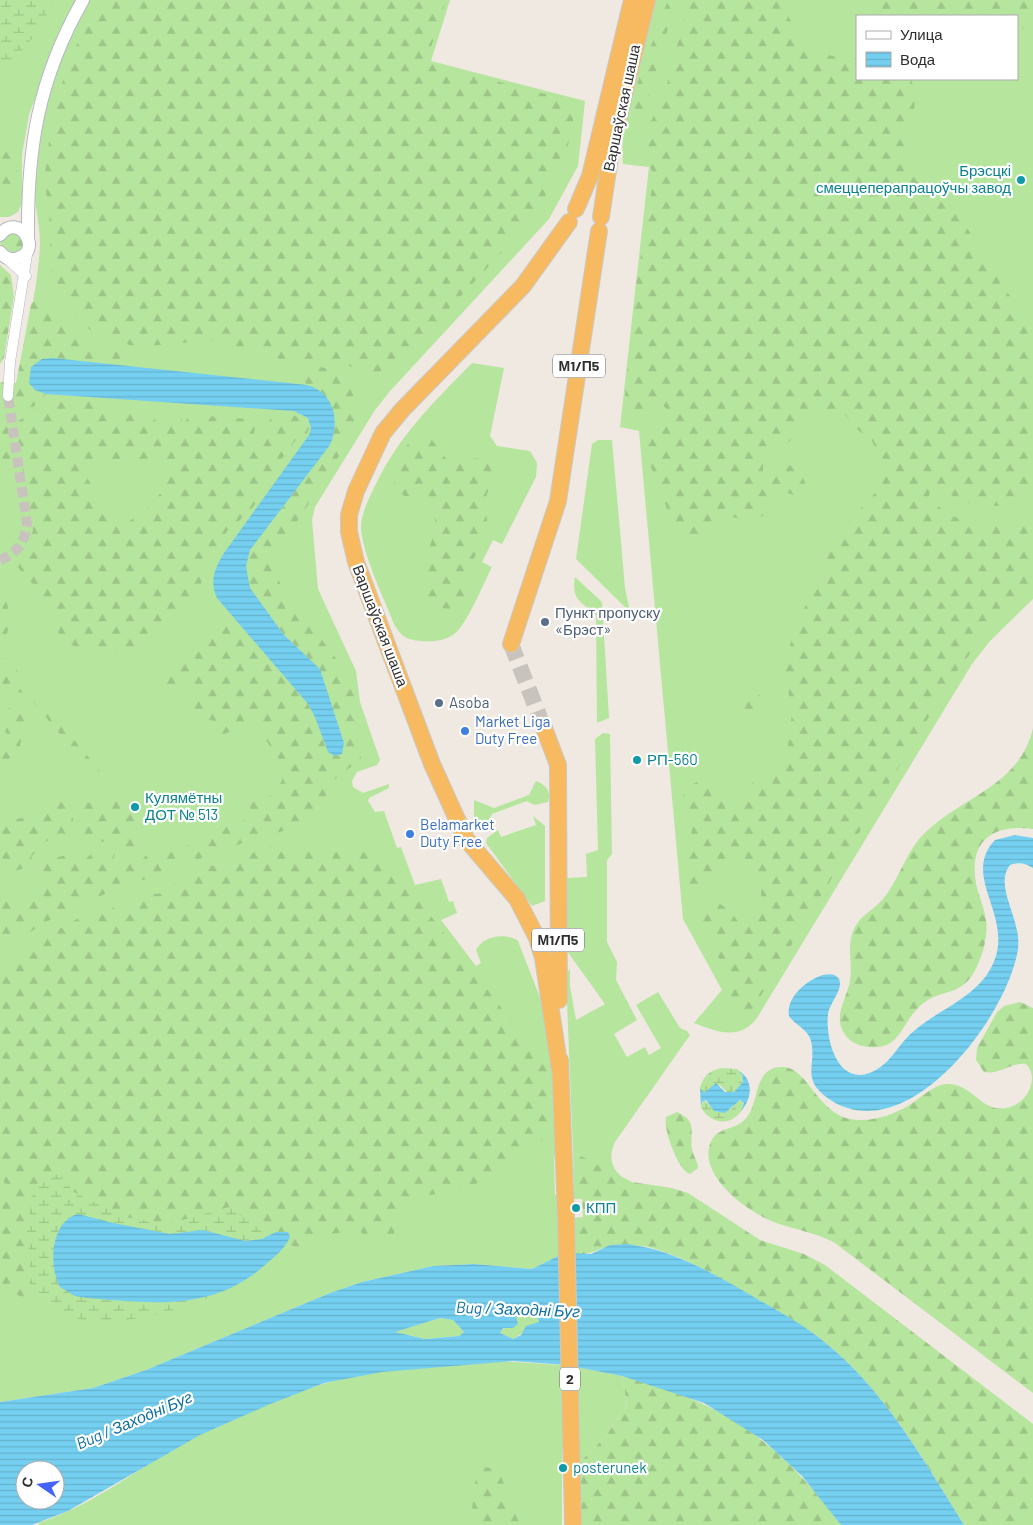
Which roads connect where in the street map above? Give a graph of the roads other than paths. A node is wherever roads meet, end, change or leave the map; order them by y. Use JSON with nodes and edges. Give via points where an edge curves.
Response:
{"nodes":[{"id":1,"x":83,"y":0,"type":"edge"},
{"id":2,"x":632,"y":0,"type":"edge"},
{"id":3,"x":647,"y":0,"type":"edge"},
{"id":4,"x":28,"y":201,"type":"junction"},
{"id":5,"x":2,"y":232,"type":"edge"},
{"id":6,"x":28,"y":243,"type":"junction"},
{"id":7,"x":2,"y":254,"type":"edge"},
{"id":8,"x":26,"y":276,"type":"junction"},
{"id":9,"x":8,"y":396,"type":"tunnel mouth"},
{"id":10,"x":511,"y":644,"type":"tunnel mouth"},
{"id":11,"x":544,"y":728,"type":"tunnel mouth"},
{"id":12,"x":560,"y":1070,"type":"junction"},
{"id":13,"x":568,"y":1309,"type":"joint"},
{"id":14,"x":573,"y":1525,"type":"edge"}],
"edges":[{"from":1,"to":4,"type":"street","via":[[52,65],[37,114]]},
{"from":2,"to":12,"type":"highway","name":"Варшаўская шаша","number":"М1/П5","via":[[590,176],[573,216],[523,286],[408,403],[383,433],[356,491],[348,522],[356,562],[433,767],[466,839],[517,899],[537,938],[546,975]]},
{"from":3,"to":10,"type":"highway","name":"Варшаўская шаша","number":"М1/П5","via":[[612,144],[558,501]]},
{"from":4,"to":5,"type":"street","via":[[22,214]]},
{"from":4,"to":6,"type":"street"},
{"from":5,"to":6,"type":"street","via":[[17,228]]},
{"from":6,"to":7,"type":"street","via":[[18,258]]},
{"from":6,"to":8,"type":"street"},
{"from":7,"to":8,"type":"street"},
{"from":8,"to":9,"type":"street","via":[[10,362]]},
{"from":11,"to":12,"type":"highway","name":"Варшаўская шаша","number":"М1/П5","via":[[558,765]]},
{"from":12,"to":13,"type":"highway","name":"Варшаўская шаша","number":"М1/П5"},
{"from":13,"to":14,"type":"highway","number":"2"}]}
